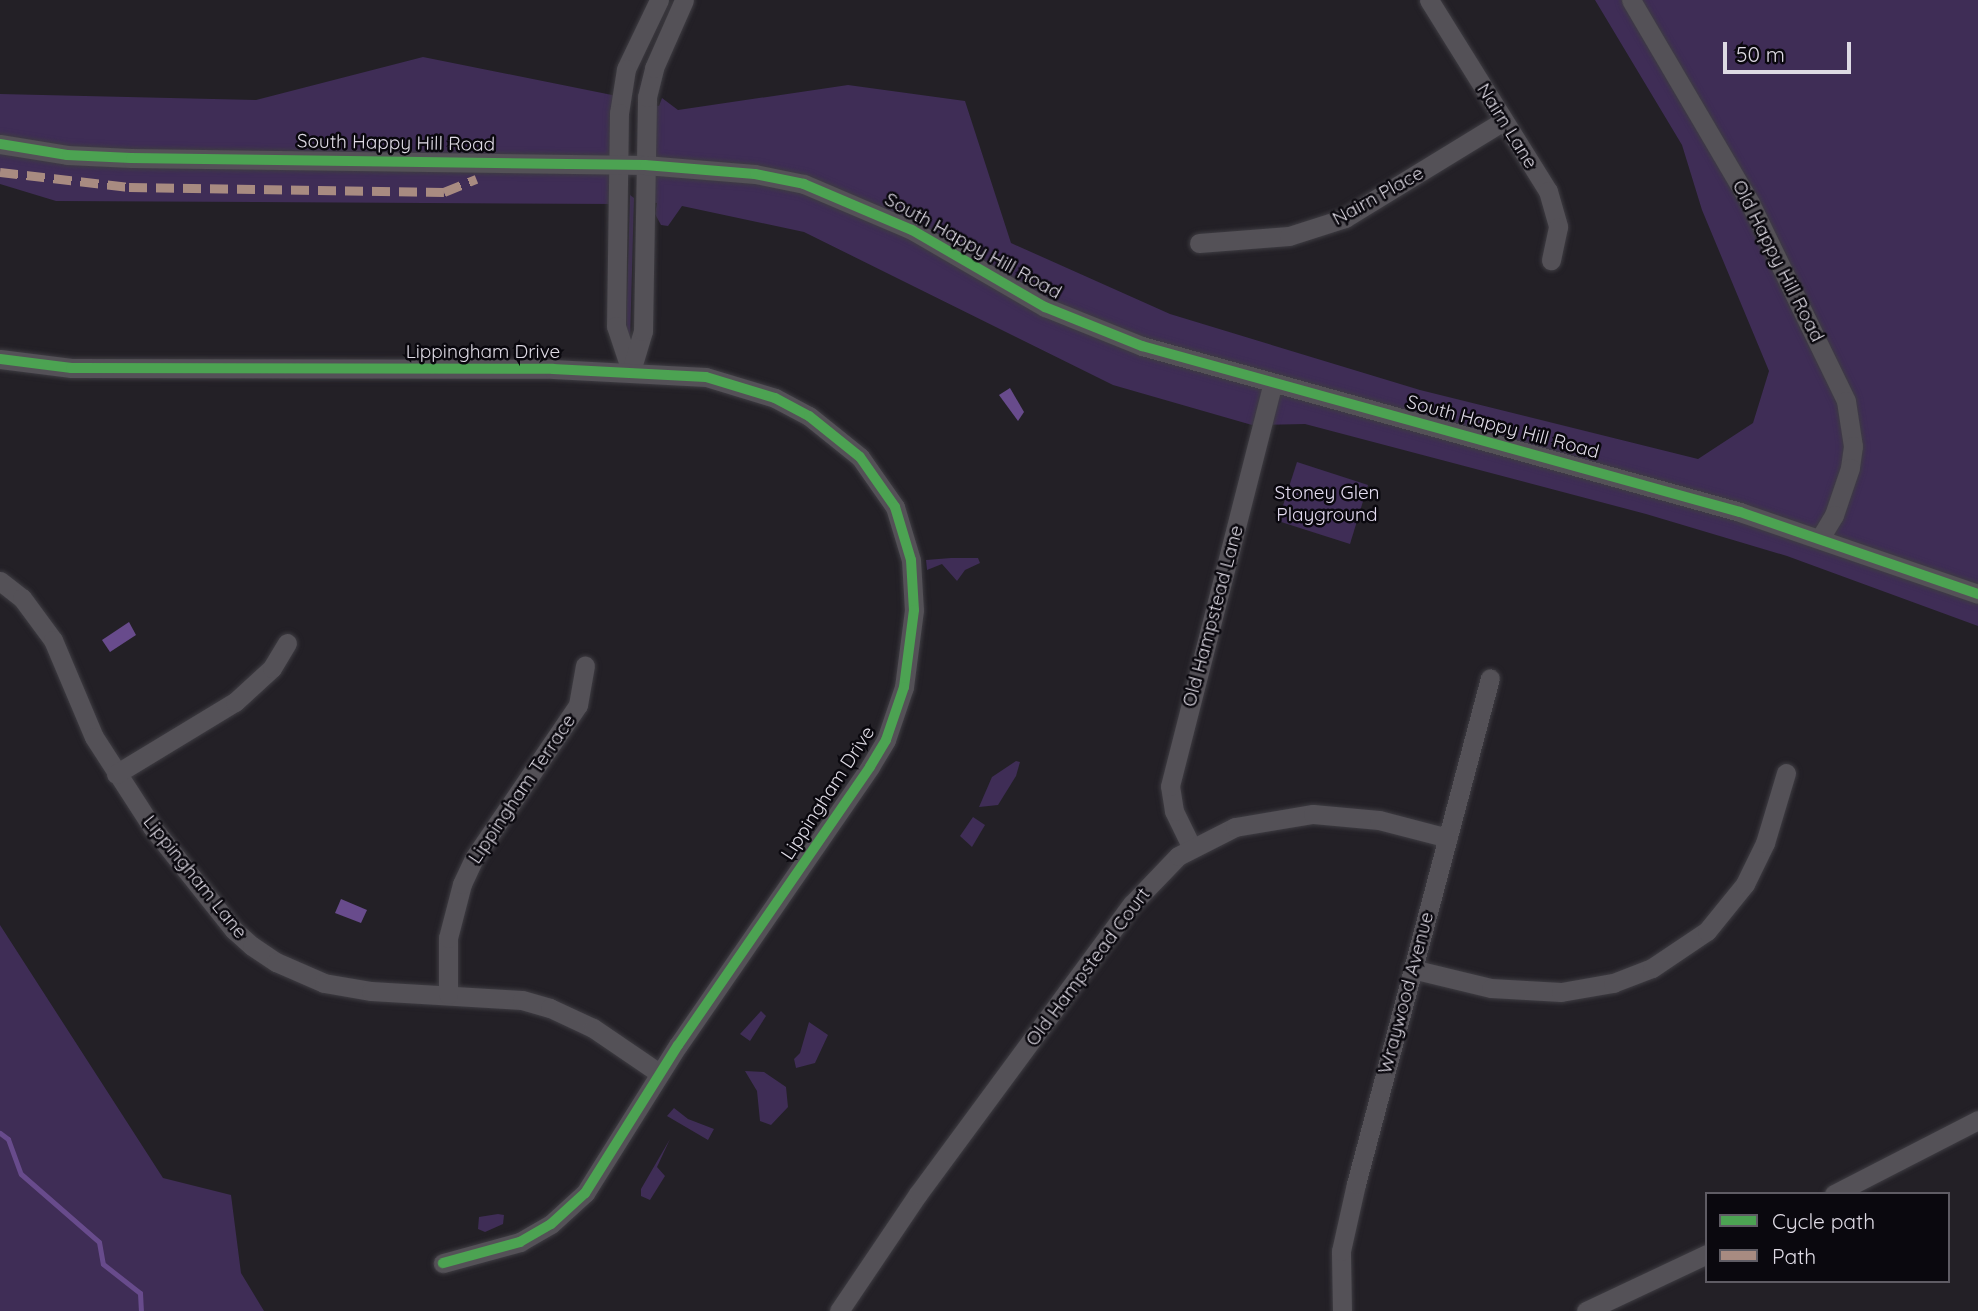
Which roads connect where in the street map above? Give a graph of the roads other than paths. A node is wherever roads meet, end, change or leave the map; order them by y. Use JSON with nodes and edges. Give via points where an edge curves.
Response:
{"nodes":[{"id":1,"x":659,"y":0,"type":"edge"},
{"id":2,"x":684,"y":0,"type":"edge"},
{"id":3,"x":1429,"y":0,"type":"edge"},
{"id":4,"x":1631,"y":0,"type":"edge"},
{"id":5,"x":1503,"y":121,"type":"junction"},
{"id":6,"x":0,"y":144,"type":"edge"},
{"id":7,"x":618,"y":164,"type":"junction"},
{"id":8,"x":645,"y":165,"type":"junction"},
{"id":9,"x":1199,"y":243,"type":"dead end"},
{"id":10,"x":1551,"y":260,"type":"dead end"},
{"id":11,"x":0,"y":359,"type":"edge"},
{"id":12,"x":631,"y":371,"type":"junction"},
{"id":13,"x":1273,"y":383,"type":"junction"},
{"id":14,"x":1820,"y":538,"type":"junction"},
{"id":15,"x":0,"y":581,"type":"edge"},
{"id":16,"x":1978,"y":593,"type":"edge"},
{"id":17,"x":287,"y":643,"type":"dead end"},
{"id":18,"x":585,"y":666,"type":"dead end"},
{"id":19,"x":1490,"y":678,"type":"dead end"},
{"id":20,"x":1786,"y":773,"type":"dead end"},
{"id":21,"x":116,"y":774,"type":"junction"},
{"id":22,"x":1448,"y":838,"type":"junction"},
{"id":23,"x":1191,"y":846,"type":"junction"},
{"id":24,"x":1412,"y":969,"type":"junction"},
{"id":25,"x":448,"y":994,"type":"junction"},
{"id":26,"x":659,"y":1073,"type":"junction"},
{"id":27,"x":1978,"y":1120,"type":"edge"},
{"id":28,"x":1838,"y":1192,"type":"edge"},
{"id":29,"x":1705,"y":1255,"type":"edge"},
{"id":30,"x":443,"y":1263,"type":"dead end"},
{"id":31,"x":839,"y":1311,"type":"edge"},
{"id":32,"x":1342,"y":1311,"type":"edge"},
{"id":33,"x":1586,"y":1311,"type":"edge"}],
"edges":[{"from":1,"to":7,"type":"street","via":[[625,69]]},
{"from":2,"to":8,"type":"street","via":[[651,77]]},
{"from":3,"to":5,"type":"street","name":"Nairn Lane"},
{"from":4,"to":14,"type":"street","name":"Old Happy Hill Road","via":[[1756,214],[1846,401],[1853,446],[1850,468],[1834,515]]},
{"from":5,"to":9,"type":"street","name":"Nairn Place","via":[[1345,218],[1289,236]]},
{"from":5,"to":10,"type":"street","name":"Nairn Lane","via":[[1555,208],[1556,242]]},
{"from":6,"to":7,"type":"street","name":"South Happy Hill Road","via":[[67,155],[131,158]]},
{"from":7,"to":8,"type":"street","name":"South Happy Hill Road"},
{"from":7,"to":12,"type":"street","via":[[616,326]]},
{"from":8,"to":12,"type":"street","via":[[643,331]]},
{"from":8,"to":13,"type":"street","name":"South Happy Hill Road","via":[[755,174],[842,197],[1097,331]]},
{"from":11,"to":12,"type":"street","name":"Lippingham Drive","via":[[120,369]]},
{"from":12,"to":26,"type":"street","name":"Lippingham Drive","via":[[706,377],[743,387],[779,400],[836,435],[879,480],[895,507],[908,544],[914,591],[904,687],[886,740]]},
{"from":13,"to":14,"type":"street","name":"South Happy Hill Road","via":[[1569,463]]},
{"from":13,"to":23,"type":"street","name":"Old Hampstead Lane","via":[[1170,786],[1174,811]]},
{"from":14,"to":16,"type":"street","name":"South Happy Hill Road"},
{"from":15,"to":21,"type":"street","name":"Lippingham Lane","via":[[22,598],[53,640],[94,737]]},
{"from":17,"to":21,"type":"street","via":[[272,668],[235,702]]},
{"from":18,"to":25,"type":"street","name":"Lippingham Terrace","via":[[578,705],[474,858],[462,884],[448,939]]},
{"from":19,"to":22,"type":"street","name":"Wraywood Avenue"},
{"from":20,"to":24,"type":"street","via":[[1765,843],[1745,884],[1707,931],[1652,968],[1596,987],[1548,992],[1491,988]]},
{"from":21,"to":25,"type":"street","name":"Lippingham Lane","via":[[234,930],[276,962],[324,983],[371,991]]},
{"from":22,"to":23,"type":"street","name":"Old Hampstead Court","via":[[1380,820],[1313,814],[1235,827]]},
{"from":22,"to":24,"type":"street","name":"Wraywood Avenue"},
{"from":23,"to":31,"type":"street","name":"Old Hampstead Court","via":[[1132,904],[918,1194]]},
{"from":24,"to":32,"type":"street","name":"Wraywood Avenue","via":[[1341,1251]]},
{"from":25,"to":26,"type":"street","name":"Lippingham Lane","via":[[550,1008],[593,1028]]},
{"from":26,"to":30,"type":"street","name":"Lippingham Drive","via":[[606,1167],[567,1211],[520,1242]]},
{"from":27,"to":28,"type":"street"},
{"from":29,"to":33,"type":"street"}]}
